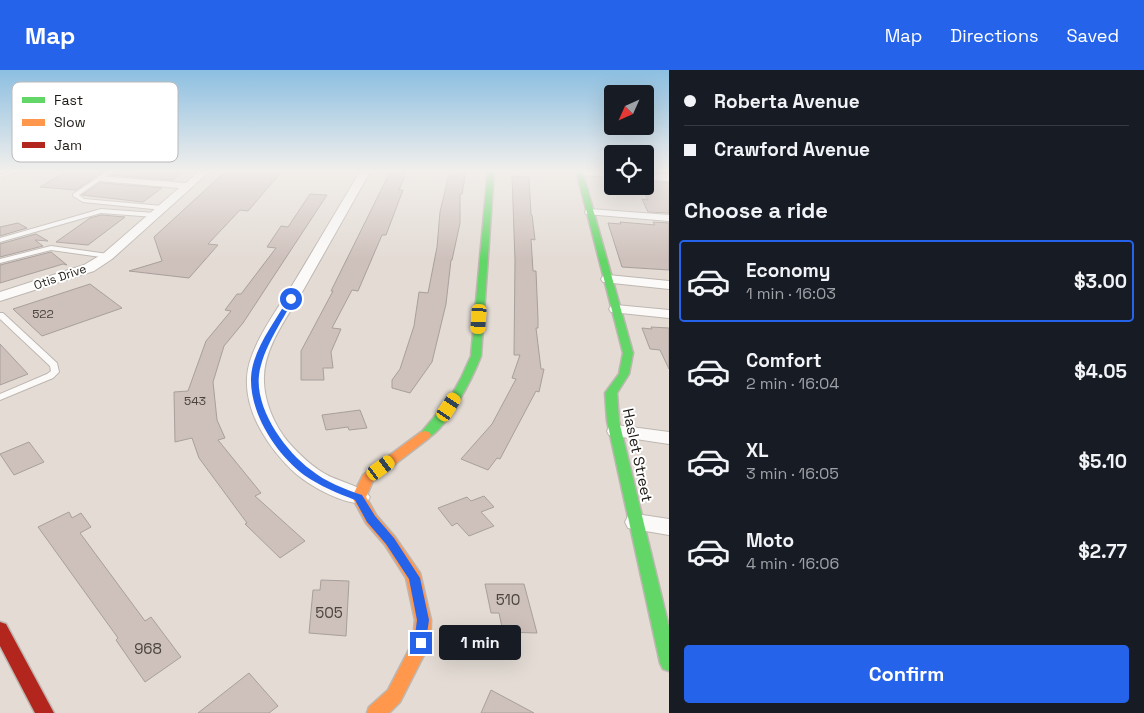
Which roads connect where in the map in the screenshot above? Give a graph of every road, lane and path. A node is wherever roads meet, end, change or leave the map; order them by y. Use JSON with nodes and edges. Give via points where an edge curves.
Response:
{"nodes":[{"id":1,"x":83,"y":200,"type":"edge"},
{"id":2,"x":172,"y":200,"type":"edge"},
{"id":3,"x":348,"y":200,"type":"edge"},
{"id":4,"x":489,"y":200,"type":"edge"},
{"id":5,"x":587,"y":200,"type":"edge"},
{"id":6,"x":159,"y":212,"type":"junction"},
{"id":7,"x":590,"y":212,"type":"junction"},
{"id":8,"x":669,"y":218,"type":"edge"},
{"id":9,"x":0,"y":240,"type":"edge"},
{"id":10,"x":108,"y":256,"type":"junction"},
{"id":11,"x":0,"y":261,"type":"edge"},
{"id":12,"x":608,"y":278,"type":"junction"},
{"id":13,"x":669,"y":284,"type":"edge"},
{"id":14,"x":0,"y":297,"type":"edge"},
{"id":15,"x":616,"y":309,"type":"junction"},
{"id":16,"x":669,"y":314,"type":"edge"},
{"id":17,"x":0,"y":315,"type":"edge"},
{"id":18,"x":0,"y":397,"type":"edge"},
{"id":19,"x":616,"y":431,"type":"junction"},
{"id":20,"x":669,"y":438,"type":"edge"},
{"id":21,"x":359,"y":498,"type":"junction"},
{"id":22,"x":636,"y":522,"type":"junction"},
{"id":23,"x":669,"y":527,"type":"edge"},
{"id":24,"x":0,"y":629,"type":"edge"},
{"id":25,"x":669,"y":663,"type":"edge"},
{"id":26,"x":46,"y":713,"type":"edge"},
{"id":27,"x":376,"y":713,"type":"edge"}],
"edges":[{"from":1,"to":6,"type":"lane"},
{"from":2,"to":6,"type":"street","name":"Otis Drive"},
{"from":3,"to":21,"type":"street","via":[[272,331],[255,377],[265,421],[285,451],[307,472]]},
{"from":4,"to":21,"type":"street","via":[[476,356],[469,376],[438,422],[368,478]]},
{"from":5,"to":7,"type":"street","name":"Haslet Street"},
{"from":6,"to":9,"type":"lane","via":[[101,211]]},
{"from":6,"to":10,"type":"street","name":"Otis Drive"},
{"from":7,"to":8,"type":"street"},
{"from":7,"to":12,"type":"street","name":"Haslet Street"},
{"from":10,"to":11,"type":"lane","via":[[51,248]]},
{"from":10,"to":14,"type":"street","name":"Otis Drive","via":[[82,270]]},
{"from":12,"to":13,"type":"street"},
{"from":12,"to":15,"type":"street","name":"Haslet Street"},
{"from":15,"to":16,"type":"street"},
{"from":15,"to":19,"type":"street","name":"Haslet Street","via":[[628,353],[624,374],[611,393]]},
{"from":17,"to":18,"type":"lane","via":[[54,366],[55,372]]},
{"from":19,"to":20,"type":"street"},
{"from":19,"to":22,"type":"street","name":"Haslet Street"},
{"from":21,"to":27,"type":"street","via":[[414,578],[423,620],[421,643],[394,696]]},
{"from":22,"to":23,"type":"street"},
{"from":22,"to":25,"type":"street","name":"Haslet Street"},
{"from":24,"to":26,"type":"street"}]}
